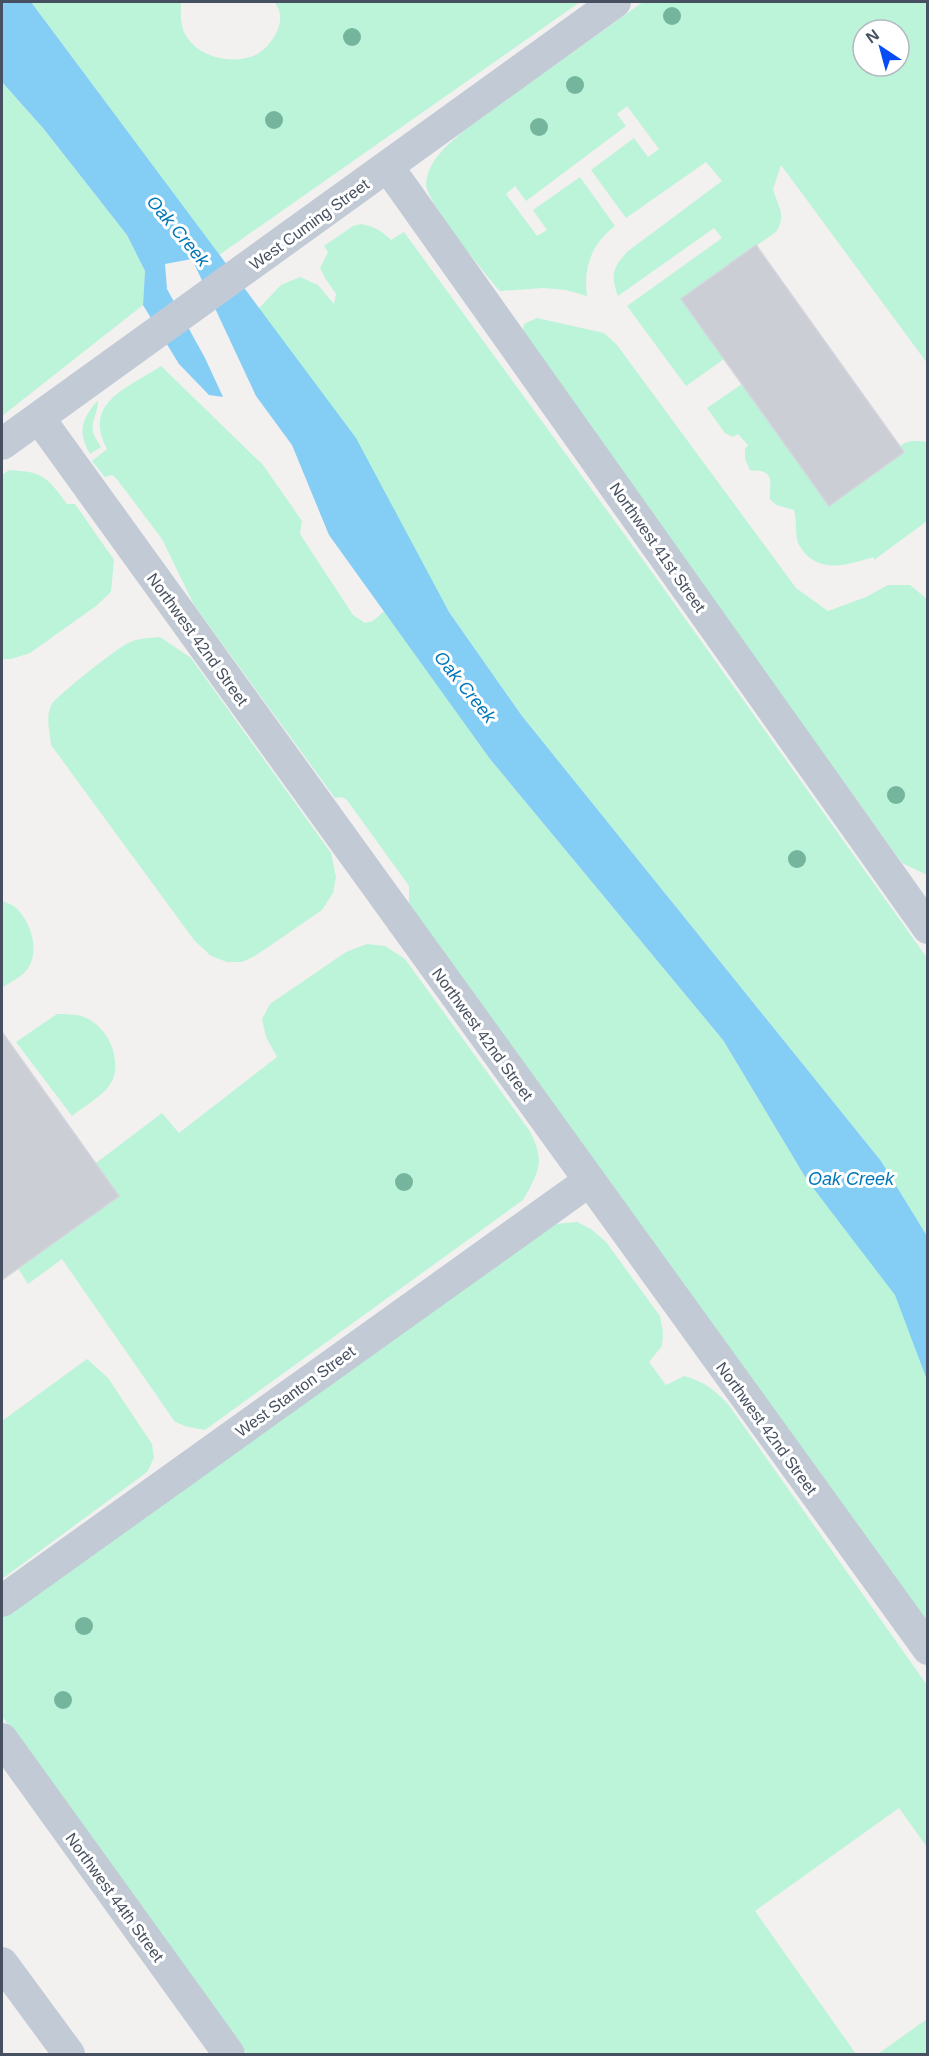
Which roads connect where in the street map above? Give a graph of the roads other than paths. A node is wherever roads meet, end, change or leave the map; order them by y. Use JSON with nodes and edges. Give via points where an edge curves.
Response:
{"nodes":[{"id":1,"x":615,"y":2,"type":"edge"},
{"id":2,"x":388,"y":167,"type":"junction"},
{"id":3,"x":39,"y":418,"type":"junction"},
{"id":4,"x":2,"y":444,"type":"edge"},
{"id":5,"x":927,"y":928,"type":"edge"},
{"id":6,"x":589,"y":1181,"type":"junction"},
{"id":7,"x":2,"y":1601,"type":"edge"},
{"id":8,"x":927,"y":1649,"type":"edge"},
{"id":9,"x":2,"y":1738,"type":"edge"},
{"id":10,"x":2,"y":1963,"type":"edge"},
{"id":11,"x":69,"y":2055,"type":"edge"},
{"id":12,"x":229,"y":2055,"type":"edge"}],
"edges":[{"from":1,"to":2,"type":"street","name":"West Cuming Street"},
{"from":2,"to":3,"type":"street","name":"West Cuming Street"},
{"from":2,"to":5,"type":"street","name":"Northwest 41st Street"},
{"from":3,"to":4,"type":"street","name":"West Cuming Street"},
{"from":3,"to":6,"type":"street","name":"Northwest 42nd Street"},
{"from":6,"to":7,"type":"street","name":"West Stanton Street"},
{"from":6,"to":8,"type":"street","name":"Northwest 42nd Street"},
{"from":9,"to":12,"type":"street","name":"Northwest 44th Street"},
{"from":10,"to":11,"type":"street"}]}
